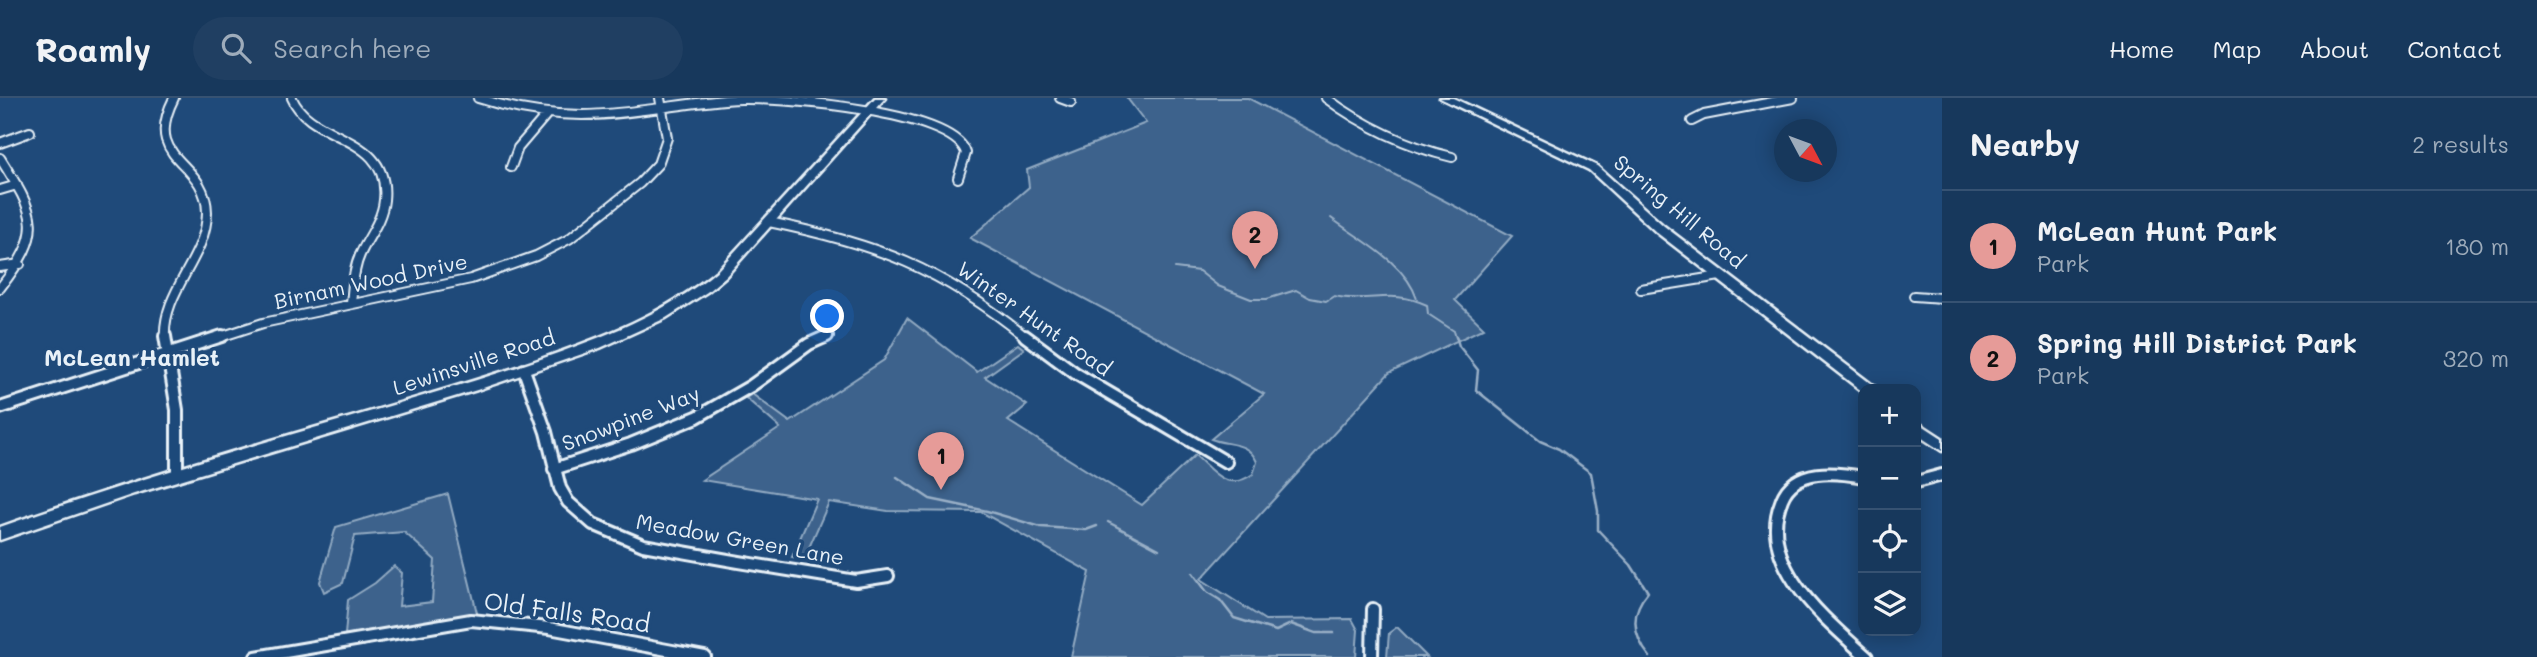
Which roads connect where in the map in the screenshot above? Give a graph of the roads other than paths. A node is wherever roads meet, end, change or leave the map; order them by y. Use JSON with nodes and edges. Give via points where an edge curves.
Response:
{"nodes":[{"id":1,"x":174,"y":98,"type":"edge"},
{"id":2,"x":292,"y":98,"type":"edge"},
{"id":3,"x":478,"y":98,"type":"edge"},
{"id":4,"x":880,"y":98,"type":"edge"},
{"id":5,"x":1060,"y":98,"type":"edge"},
{"id":6,"x":1326,"y":98,"type":"edge"},
{"id":7,"x":1444,"y":98,"type":"edge"},
{"id":8,"x":1793,"y":98,"type":"edge"},
{"id":9,"x":763,"y":99,"type":"edge"},
{"id":10,"x":1071,"y":102,"type":"dead end"},
{"id":11,"x":661,"y":103,"type":"edge"},
{"id":12,"x":868,"y":112,"type":"junction"},
{"id":13,"x":547,"y":114,"type":"junction"},
{"id":14,"x":1692,"y":121,"type":"dead end"},
{"id":15,"x":30,"y":132,"type":"dead end"},
{"id":16,"x":0,"y":143,"type":"edge"},
{"id":17,"x":1452,"y":157,"type":"dead end"},
{"id":18,"x":0,"y":158,"type":"edge"},
{"id":19,"x":511,"y":167,"type":"dead end"},
{"id":20,"x":958,"y":178,"type":"dead end"},
{"id":21,"x":17,"y":185,"type":"junction"},
{"id":22,"x":0,"y":190,"type":"edge"},
{"id":23,"x":769,"y":222,"type":"junction"},
{"id":24,"x":20,"y":264,"type":"junction"},
{"id":25,"x":0,"y":267,"type":"edge"},
{"id":26,"x":1720,"y":276,"type":"junction"},
{"id":27,"x":0,"y":288,"type":"edge"},
{"id":28,"x":1641,"y":289,"type":"dead end"},
{"id":29,"x":1913,"y":296,"type":"dead end"},
{"id":30,"x":1942,"y":298,"type":"edge"},
{"id":31,"x":351,"y":303,"type":"junction"},
{"id":32,"x":827,"y":336,"type":"dead end"},
{"id":33,"x":168,"y":353,"type":"junction"},
{"id":34,"x":524,"y":370,"type":"junction"},
{"id":35,"x":1862,"y":384,"type":"edge"},
{"id":36,"x":0,"y":408,"type":"edge"},
{"id":37,"x":1921,"y":430,"type":"edge"},
{"id":38,"x":1942,"y":446,"type":"edge"},
{"id":39,"x":1226,"y":461,"type":"dead end"},
{"id":40,"x":554,"y":469,"type":"junction"},
{"id":41,"x":177,"y":475,"type":"junction"},
{"id":42,"x":1942,"y":475,"type":"edge"},
{"id":43,"x":1858,"y":476,"type":"edge"},
{"id":44,"x":1921,"y":481,"type":"edge"},
{"id":45,"x":0,"y":534,"type":"edge"},
{"id":46,"x":888,"y":576,"type":"dead end"},
{"id":47,"x":1373,"y":609,"type":"dead end"},
{"id":48,"x":256,"y":657,"type":"edge"},
{"id":49,"x":705,"y":657,"type":"edge"},
{"id":50,"x":1372,"y":657,"type":"edge"},
{"id":51,"x":1867,"y":657,"type":"edge"}],
"edges":[{"from":1,"to":33,"type":"street","via":[[162,123],[163,140],[196,178],[207,211],[203,236],[164,325]]},
{"from":2,"to":31,"type":"street","via":[[301,116],[364,149],[384,187],[382,212],[356,266]]},
{"from":3,"to":13,"type":"street"},
{"from":4,"to":12,"type":"main road","name":"Lewinsville Road"},
{"from":5,"to":10,"type":"street"},
{"from":6,"to":17,"type":"street","via":[[1427,151]]},
{"from":7,"to":26,"type":"main road","name":"Spring Hill Road","via":[[1593,168]]},
{"from":8,"to":14,"type":"street"},
{"from":9,"to":11,"type":"street"},
{"from":9,"to":12,"type":"street"},
{"from":11,"to":13,"type":"street","via":[[604,114]]},
{"from":11,"to":31,"type":"street","name":"Birnam Wood Drive","via":[[667,138],[657,164],[569,239],[482,275]]},
{"from":12,"to":20,"type":"street","via":[[929,124],[956,136],[967,153]]},
{"from":12,"to":23,"type":"main road","name":"Lewinsville Road"},
{"from":13,"to":19,"type":"street","via":[[518,148]]},
{"from":15,"to":16,"type":"street"},
{"from":18,"to":21,"type":"street"},
{"from":21,"to":22,"type":"street"},
{"from":21,"to":24,"type":"street","via":[[34,219]]},
{"from":23,"to":34,"type":"main road","name":"Lewinsville Road","via":[[722,273],[675,309],[626,333]]},
{"from":23,"to":39,"type":"street","name":"Winter Hunt Road","via":[[853,241],[933,272],[985,304],[1076,373]]},
{"from":24,"to":25,"type":"street"},
{"from":24,"to":27,"type":"street"},
{"from":26,"to":28,"type":"street"},
{"from":26,"to":35,"type":"main road","name":"Spring Hill Road"},
{"from":29,"to":30,"type":"street"},
{"from":31,"to":33,"type":"street","name":"Birnam Wood Drive","via":[[262,323]]},
{"from":32,"to":40,"type":"street","name":"Snowpine Way","via":[[696,417]]},
{"from":33,"to":36,"type":"street","name":"Birnam Wood Drive"},
{"from":33,"to":41,"type":"street","via":[[178,421]]},
{"from":34,"to":40,"type":"street","name":"Meadow Green Lane","via":[[547,432]]},
{"from":34,"to":41,"type":"main road","name":"Lewinsville Road"},
{"from":37,"to":38,"type":"main road"},
{"from":40,"to":46,"type":"street","name":"Meadow Green Lane","via":[[560,488],[580,514],[629,541],[856,581]]},
{"from":41,"to":45,"type":"main road","name":"Lewinsville Road"},
{"from":42,"to":44,"type":"street"},
{"from":43,"to":51,"type":"street","via":[[1815,473],[1790,485],[1774,521],[1774,533],[1784,564],[1807,599]]},
{"from":47,"to":50,"type":"street"},
{"from":48,"to":49,"type":"street","name":"Old Falls Road","via":[[471,620],[549,628]]}]}
